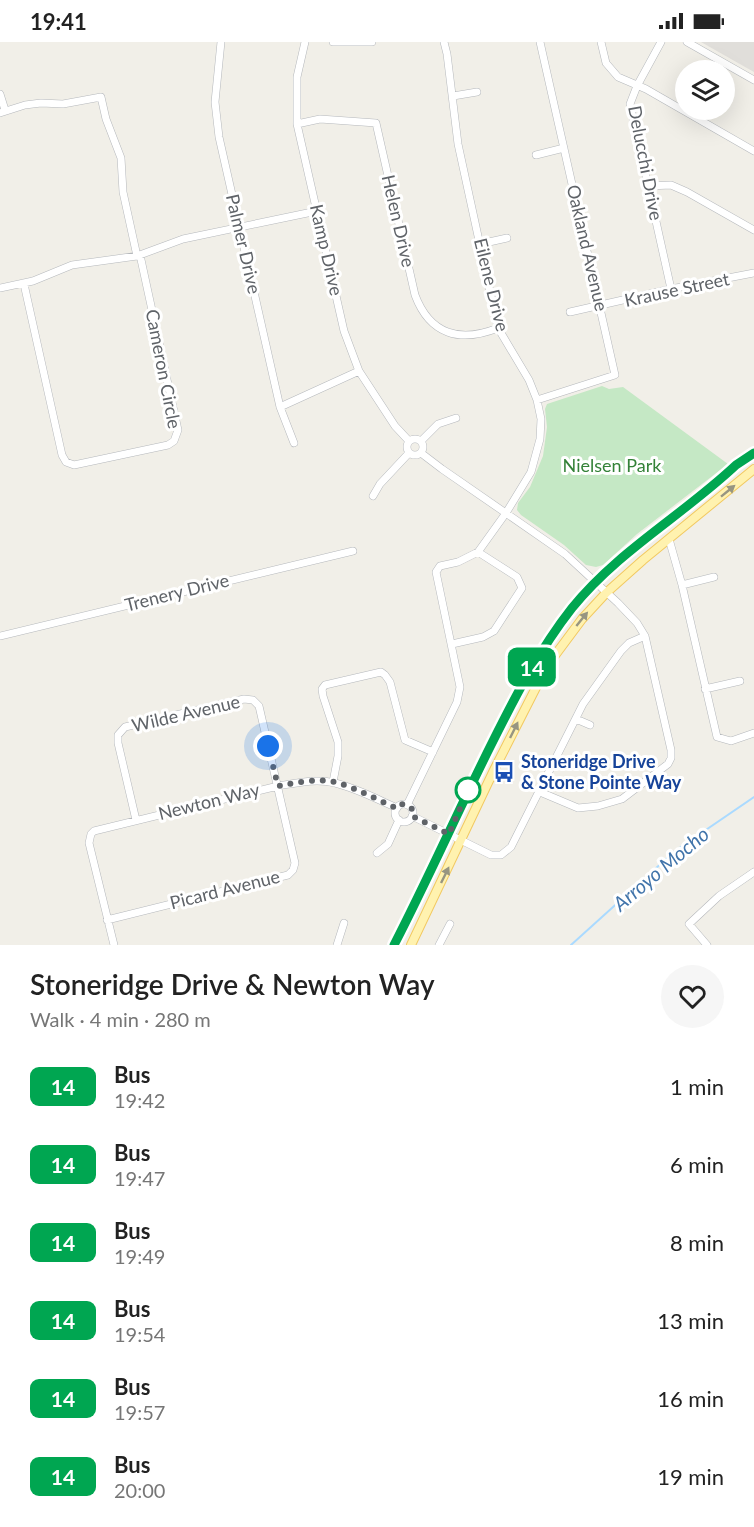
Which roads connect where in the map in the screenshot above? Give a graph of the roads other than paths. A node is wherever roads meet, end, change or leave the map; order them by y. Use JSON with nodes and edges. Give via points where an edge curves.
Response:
{"nodes":[{"id":1,"x":221,"y":42,"type":"edge"},
{"id":2,"x":305,"y":42,"type":"edge"},
{"id":3,"x":333,"y":42,"type":"edge"},
{"id":4,"x":372,"y":42,"type":"edge"},
{"id":5,"x":444,"y":42,"type":"edge"},
{"id":6,"x":540,"y":42,"type":"edge"},
{"id":7,"x":601,"y":42,"type":"edge"},
{"id":8,"x":662,"y":42,"type":"edge"},
{"id":9,"x":687,"y":42,"type":"edge"},
{"id":10,"x":754,"y":80,"type":"edge"},
{"id":11,"x":637,"y":86,"type":"junction"},
{"id":12,"x":477,"y":92,"type":"dead end"},
{"id":13,"x":0,"y":94,"type":"edge"},
{"id":14,"x":453,"y":96,"type":"junction"},
{"id":15,"x":3,"y":112,"type":"edge"},
{"id":16,"x":297,"y":124,"type":"junction"},
{"id":17,"x":564,"y":148,"type":"junction"},
{"id":18,"x":754,"y":151,"type":"edge"},
{"id":19,"x":536,"y":155,"type":"dead end"},
{"id":20,"x":648,"y":186,"type":"junction"},
{"id":21,"x":317,"y":211,"type":"junction"},
{"id":22,"x":239,"y":227,"type":"junction"},
{"id":23,"x":754,"y":230,"type":"edge"},
{"id":24,"x":507,"y":238,"type":"dead end"},
{"id":25,"x":480,"y":244,"type":"junction"},
{"id":26,"x":138,"y":256,"type":"junction"},
{"id":27,"x":754,"y":273,"type":"edge"},
{"id":28,"x":24,"y":284,"type":"junction"},
{"id":29,"x":0,"y":288,"type":"edge"},
{"id":30,"x":670,"y":289,"type":"junction"},
{"id":31,"x":600,"y":307,"type":"junction"},
{"id":32,"x":570,"y":312,"type":"dead end"},
{"id":33,"x":498,"y":328,"type":"junction"},
{"id":34,"x":359,"y":371,"type":"junction"},
{"id":35,"x":537,"y":400,"type":"junction"},
{"id":36,"x":280,"y":407,"type":"junction"},
{"id":37,"x":456,"y":418,"type":"dead end"},
{"id":38,"x":409,"y":441,"type":"junction"},
{"id":39,"x":421,"y":441,"type":"junction"},
{"id":40,"x":294,"y":443,"type":"dead end"},
{"id":41,"x":409,"y":453,"type":"junction"},
{"id":42,"x":421,"y":453,"type":"junction"},
{"id":43,"x":754,"y":453,"type":"edge"},
{"id":44,"x":754,"y":469,"type":"edge"},
{"id":45,"x":373,"y":496,"type":"dead end"},
{"id":46,"x":506,"y":513,"type":"junction"},
{"id":47,"x":669,"y":539,"type":"junction"},
{"id":48,"x":353,"y":551,"type":"dead end"},
{"id":49,"x":478,"y":552,"type":"junction"},
{"id":50,"x":714,"y":577,"type":"dead end"},
{"id":51,"x":595,"y":582,"type":"junction"},
{"id":52,"x":682,"y":585,"type":"junction"},
{"id":53,"x":606,"y":593,"type":"junction"},
{"id":54,"x":0,"y":636,"type":"edge"},
{"id":55,"x":645,"y":636,"type":"junction"},
{"id":56,"x":452,"y":644,"type":"junction"},
{"id":57,"x":740,"y":681,"type":"dead end"},
{"id":58,"x":705,"y":689,"type":"junction"},
{"id":59,"x":576,"y":719,"type":"junction"},
{"id":60,"x":590,"y":725,"type":"dead end"},
{"id":61,"x":754,"y":733,"type":"edge"},
{"id":62,"x":433,"y":752,"type":"junction"},
{"id":63,"x":333,"y":782,"type":"junction"},
{"id":64,"x":278,"y":786,"type":"junction"},
{"id":65,"x":540,"y":792,"type":"junction"},
{"id":66,"x":407,"y":805,"type":"junction"},
{"id":67,"x":396,"y":808,"type":"junction"},
{"id":68,"x":412,"y":816,"type":"junction"},
{"id":69,"x":136,"y":820,"type":"junction"},
{"id":70,"x":399,"y":820,"type":"junction"},
{"id":71,"x":449,"y":834,"type":"junction"},
{"id":72,"x":461,"y":840,"type":"junction"},
{"id":73,"x":377,"y":853,"type":"dead end"},
{"id":74,"x":754,"y":872,"type":"edge"},
{"id":75,"x":107,"y":920,"type":"junction"},
{"id":76,"x":344,"y":923,"type":"dead end"},
{"id":77,"x":450,"y":924,"type":"dead end"},
{"id":78,"x":114,"y":945,"type":"edge"},
{"id":79,"x":337,"y":945,"type":"edge"},
{"id":80,"x":394,"y":945,"type":"edge"},
{"id":81,"x":411,"y":945,"type":"edge"},
{"id":82,"x":439,"y":945,"type":"edge"},
{"id":83,"x":707,"y":945,"type":"edge"}],
"edges":[{"from":1,"to":22,"type":"street","name":"Palmer Drive","via":[[215,102]]},
{"from":2,"to":16,"type":"street","name":"Kamp Drive","via":[[297,77]]},
{"from":3,"to":4,"type":"street"},
{"from":5,"to":14,"type":"street","name":"Eilene Drive"},
{"from":6,"to":17,"type":"street","name":"Oakland Avenue"},
{"from":7,"to":11,"type":"street","via":[[606,63],[618,77]]},
{"from":8,"to":11,"type":"street","name":"Delucchi Drive"},
{"from":9,"to":10,"type":"street"},
{"from":11,"to":18,"type":"street"},
{"from":11,"to":20,"type":"street","name":"Delucchi Drive","via":[[630,104]]},
{"from":12,"to":14,"type":"street"},
{"from":13,"to":15,"type":"street"},
{"from":14,"to":25,"type":"street","name":"Eilene Drive","via":[[458,144]]},
{"from":15,"to":26,"type":"street","via":[[25,105],[101,97],[121,158],[123,192]]},
{"from":16,"to":21,"type":"street","name":"Kamp Drive"},
{"from":16,"to":33,"type":"street","name":"Helen Drive","via":[[320,119],[376,123],[421,310],[438,329],[454,334],[474,335]]},
{"from":17,"to":19,"type":"street"},
{"from":17,"to":31,"type":"street","name":"Oakland Avenue"},
{"from":20,"to":23,"type":"street","via":[[671,185]]},
{"from":20,"to":30,"type":"street","name":"Delucchi Drive"},
{"from":21,"to":22,"type":"street"},
{"from":21,"to":34,"type":"street","name":"Kamp Drive","via":[[344,331]]},
{"from":22,"to":26,"type":"street","via":[[183,239]]},
{"from":22,"to":36,"type":"street","name":"Palmer Drive"},
{"from":24,"to":25,"type":"street"},
{"from":25,"to":33,"type":"street","name":"Eilene Drive"},
{"from":26,"to":28,"type":"street","via":[[72,265]]},
{"from":26,"to":28,"type":"street","name":"Cameron Circle","via":[[178,430],[168,445],[74,465],[66,462]]},
{"from":27,"to":30,"type":"street","name":"Krause Street"},
{"from":28,"to":29,"type":"street"},
{"from":30,"to":31,"type":"street","name":"Krause Street"},
{"from":31,"to":32,"type":"street","name":"Krause Street"},
{"from":31,"to":35,"type":"street","name":"Oakland Avenue","via":[[615,375]]},
{"from":33,"to":35,"type":"street","name":"Eilene Drive"},
{"from":34,"to":36,"type":"street"},
{"from":34,"to":38,"type":"street","name":"Kamp Drive"},
{"from":35,"to":46,"type":"street","name":"Eilene Drive","via":[[541,419],[537,454],[531,472]]},
{"from":36,"to":40,"type":"street","name":"Palmer Drive"},
{"from":37,"to":39,"type":"street","via":[[438,424]]},
{"from":38,"to":39,"type":"street"},
{"from":38,"to":41,"type":"street"},
{"from":39,"to":42,"type":"street"},
{"from":41,"to":42,"type":"street"},
{"from":41,"to":45,"type":"street"},
{"from":42,"to":46,"type":"street"},
{"from":43,"to":51,"type":"main road","via":[[628,551]]},
{"from":47,"to":44,"type":"main road","one_way":true},
{"from":46,"to":49,"type":"street","name":"Eilene Drive"},
{"from":46,"to":51,"type":"street","via":[[565,554]]},
{"from":47,"to":52,"type":"street"},
{"from":47,"to":53,"type":"main road"},
{"from":48,"to":54,"type":"street","name":"Trenery Drive"},
{"from":49,"to":56,"type":"street","via":[[440,566],[436,572]]},
{"from":49,"to":56,"type":"street","via":[[517,577],[522,588],[494,631]]},
{"from":50,"to":52,"type":"street"},
{"from":51,"to":53,"type":"street"},
{"from":51,"to":71,"type":"main road","via":[[549,640],[521,685]]},
{"from":52,"to":58,"type":"street"},
{"from":53,"to":55,"type":"street"},
{"from":72,"to":53,"type":"main road","one_way":true,"via":[[547,666]]},
{"from":55,"to":59,"type":"street","via":[[621,651]]},
{"from":55,"to":65,"type":"street","via":[[671,750],[668,764],[622,799],[598,806],[578,808]]},
{"from":56,"to":62,"type":"street","via":[[459,687],[457,702]]},
{"from":57,"to":58,"type":"street"},
{"from":58,"to":61,"type":"street","via":[[717,737],[731,741]]},
{"from":59,"to":60,"type":"street"},
{"from":59,"to":65,"type":"street"},
{"from":62,"to":63,"type":"street","via":[[405,740],[390,682],[381,672],[325,685],[323,696],[338,742]]},
{"from":62,"to":66,"type":"street"},
{"from":63,"to":64,"type":"street","name":"Newton Way"},
{"from":63,"to":67,"type":"street","name":"Newton Way"},
{"from":64,"to":69,"type":"street","name":"Newton Way"},
{"from":64,"to":69,"type":"street","name":"Wilde Avenue","via":[[259,706],[244,699],[125,728],[118,735]]},
{"from":64,"to":75,"type":"street","name":"Picard Avenue","via":[[295,863],[288,875]]},
{"from":65,"to":72,"type":"street","via":[[511,847],[501,855],[491,855]]},
{"from":66,"to":67,"type":"street"},
{"from":66,"to":68,"type":"street"},
{"from":67,"to":70,"type":"street"},
{"from":68,"to":70,"type":"street","via":[[407,821]]},
{"from":68,"to":71,"type":"street"},
{"from":69,"to":75,"type":"street","name":"Newton Way","via":[[91,834],[89,843]]},
{"from":70,"to":73,"type":"street","via":[[388,844]]},
{"from":71,"to":72,"type":"street"},
{"from":71,"to":80,"type":"main road"},
{"from":81,"to":72,"type":"main road","one_way":true},
{"from":74,"to":83,"type":"street","via":[[719,896],[689,924]]},
{"from":75,"to":78,"type":"street"},
{"from":76,"to":79,"type":"street"},
{"from":77,"to":82,"type":"street"}]}
